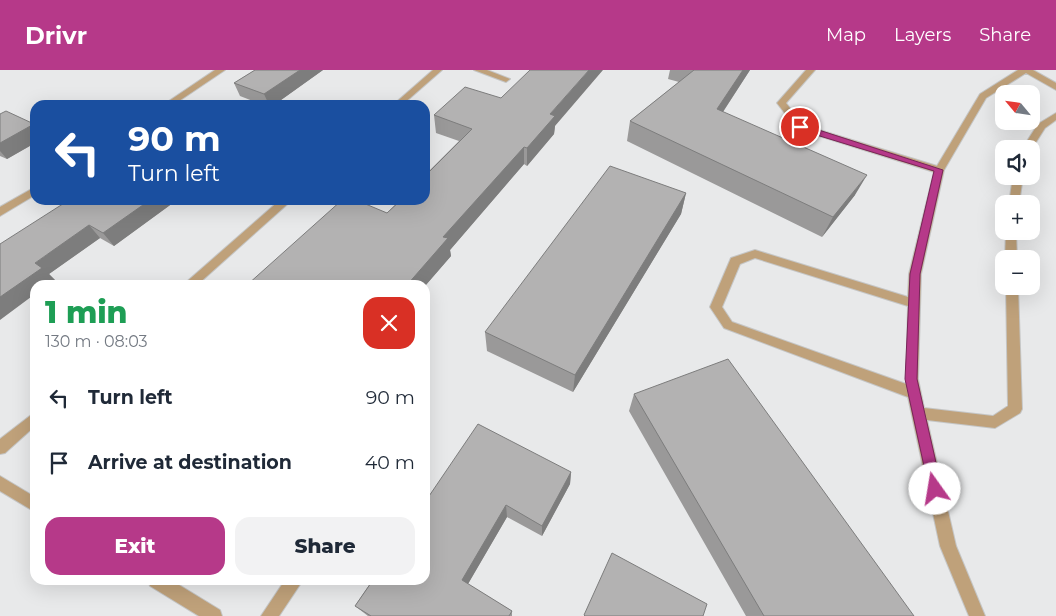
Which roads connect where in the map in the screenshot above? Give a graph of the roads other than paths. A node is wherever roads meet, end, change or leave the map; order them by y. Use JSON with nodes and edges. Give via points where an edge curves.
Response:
{"nodes":[{"id":1,"x":221,"y":70,"type":"edge"},
{"id":2,"x":438,"y":70,"type":"edge"},
{"id":3,"x":478,"y":70,"type":"edge"},
{"id":4,"x":811,"y":70,"type":"edge"},
{"id":5,"x":1025,"y":70,"type":"edge"},
{"id":6,"x":506,"y":79,"type":"dead end"},
{"id":7,"x":1056,"y":87,"type":"edge"},
{"id":8,"x":175,"y":100,"type":"edge"},
{"id":9,"x":403,"y":100,"type":"edge"},
{"id":10,"x":1056,"y":116,"type":"edge"},
{"id":11,"x":1032,"y":140,"type":"edge"},
{"id":12,"x":939,"y":170,"type":"junction"},
{"id":13,"x":30,"y":193,"type":"edge"},
{"id":14,"x":281,"y":205,"type":"edge"},
{"id":15,"x":0,"y":212,"type":"edge"},
{"id":16,"x":195,"y":280,"type":"edge"},
{"id":17,"x":1012,"y":295,"type":"edge"},
{"id":18,"x":914,"y":303,"type":"junction"},
{"id":19,"x":914,"y":393,"type":"junction"},
{"id":20,"x":918,"y":413,"type":"junction"},
{"id":21,"x":30,"y":422,"type":"edge"},
{"id":22,"x":0,"y":448,"type":"edge"},
{"id":23,"x":0,"y":483,"type":"edge"},
{"id":24,"x":30,"y":502,"type":"edge"},
{"id":25,"x":164,"y":585,"type":"edge"},
{"id":26,"x":291,"y":585,"type":"edge"},
{"id":27,"x":214,"y":616,"type":"edge"},
{"id":28,"x":269,"y":616,"type":"edge"},
{"id":29,"x":977,"y":616,"type":"edge"}],
"edges":[{"from":1,"to":8,"type":"street"},
{"from":2,"to":9,"type":"street"},
{"from":3,"to":6,"type":"street"},
{"from":4,"to":12,"type":"street","via":[[781,103],[800,127]]},
{"from":5,"to":7,"type":"street"},
{"from":5,"to":12,"type":"street","via":[[983,96]]},
{"from":10,"to":11,"type":"street","via":[[1041,126]]},
{"from":12,"to":18,"type":"street","via":[[915,274]]},
{"from":13,"to":15,"type":"street"},
{"from":14,"to":16,"type":"street"},
{"from":17,"to":20,"type":"street","via":[[1015,409],[995,422]]},
{"from":18,"to":19,"type":"street","via":[[911,379]]},
{"from":18,"to":19,"type":"street","via":[[755,254],[735,261],[716,306],[728,325]]},
{"from":19,"to":20,"type":"street"},
{"from":20,"to":29,"type":"street","via":[[948,546]]},
{"from":21,"to":22,"type":"street"},
{"from":23,"to":24,"type":"street"},
{"from":25,"to":27,"type":"street"},
{"from":26,"to":28,"type":"street"}]}
